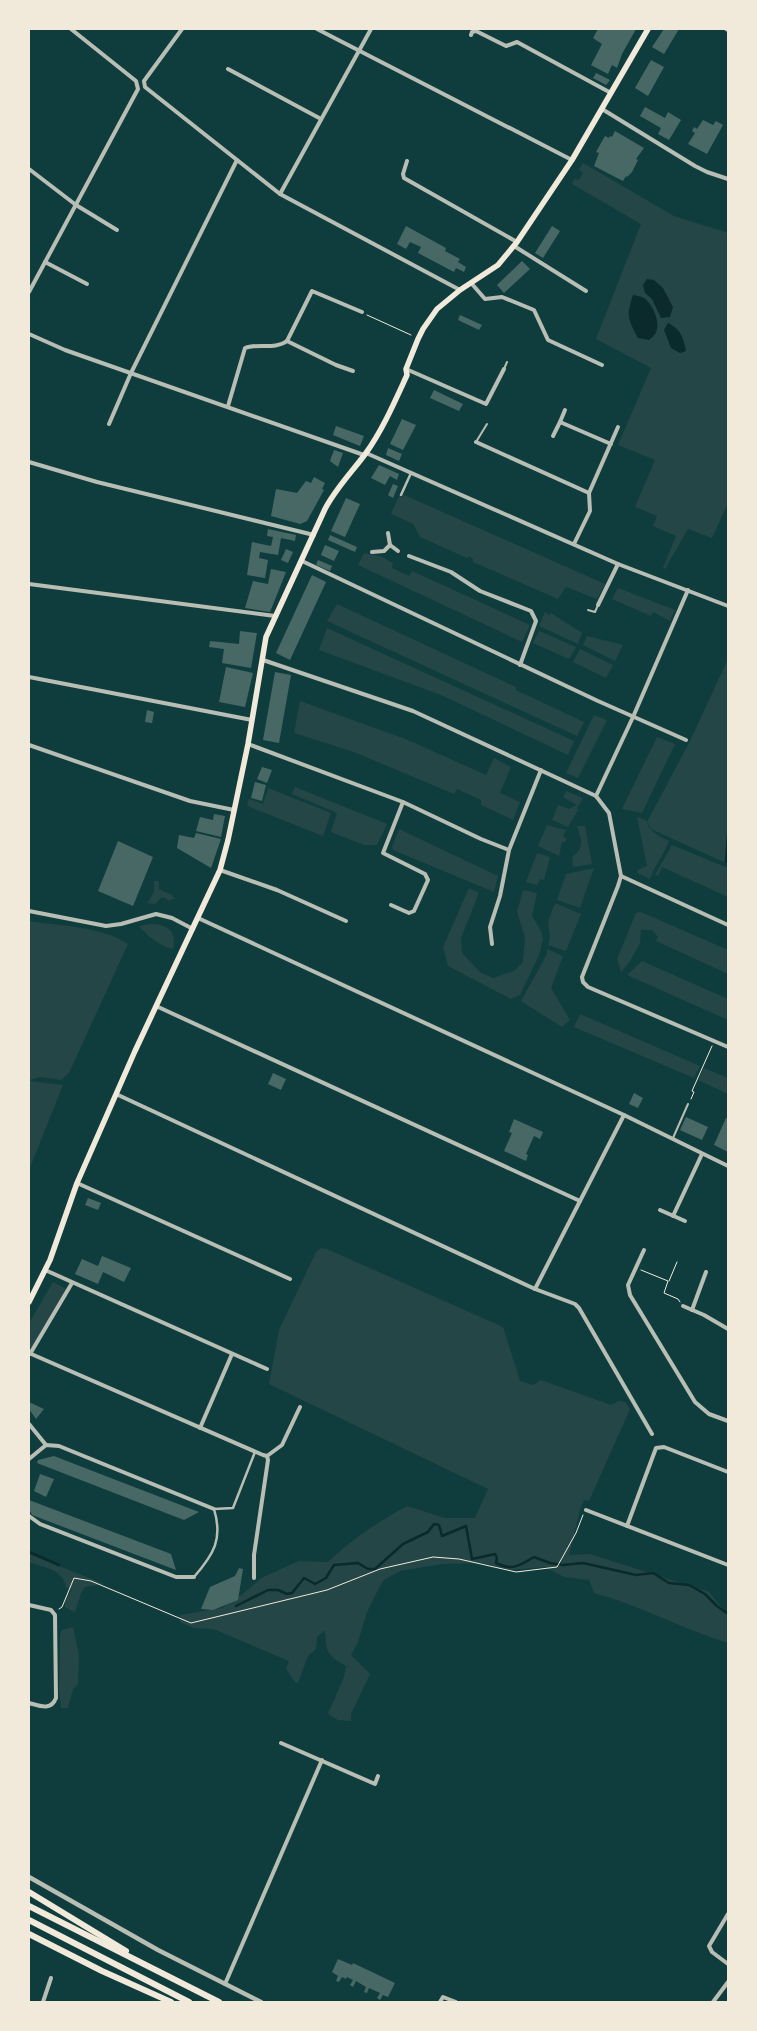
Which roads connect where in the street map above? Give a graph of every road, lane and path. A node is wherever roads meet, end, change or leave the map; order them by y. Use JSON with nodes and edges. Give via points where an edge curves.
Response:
{"nodes":[{"id":1,"x":71,"y":29,"type":"edge"},
{"id":2,"x":182,"y":29,"type":"edge"},
{"id":3,"x":317,"y":29,"type":"edge"},
{"id":4,"x":371,"y":29,"type":"edge"},
{"id":5,"x":648,"y":29,"type":"edge"},
{"id":6,"x":471,"y":35,"type":"dead end"},
{"id":7,"x":359,"y":50,"type":"junction"},
{"id":8,"x":228,"y":69,"type":"dead end"},
{"id":9,"x":144,"y":84,"type":"junction"},
{"id":10,"x":138,"y":86,"type":"junction"},
{"id":11,"x":611,"y":93,"type":"junction"},
{"id":12,"x":602,"y":109,"type":"junction"},
{"id":13,"x":321,"y":119,"type":"junction"},
{"id":14,"x":237,"y":160,"type":"junction"},
{"id":15,"x":572,"y":160,"type":"junction"},
{"id":16,"x":407,"y":162,"type":"dead end"},
{"id":17,"x":29,"y":169,"type":"edge"},
{"id":18,"x":728,"y":179,"type":"edge"},
{"id":19,"x":280,"y":194,"type":"junction"},
{"id":20,"x":76,"y":205,"type":"junction"},
{"id":21,"x":117,"y":230,"type":"dead end"},
{"id":22,"x":515,"y":244,"type":"junction"},
{"id":23,"x":45,"y":262,"type":"junction"},
{"id":24,"x":88,"y":284,"type":"dead end"},
{"id":25,"x":472,"y":284,"type":"junction"},
{"id":26,"x":460,"y":290,"type":"junction"},
{"id":27,"x":586,"y":291,"type":"dead end"},
{"id":28,"x":29,"y":292,"type":"edge"},
{"id":29,"x":362,"y":312,"type":"joint"},
{"id":30,"x":29,"y":334,"type":"edge"},
{"id":31,"x":418,"y":339,"type":"junction"},
{"id":32,"x":287,"y":341,"type":"junction"},
{"id":33,"x":507,"y":362,"type":"dead end"},
{"id":34,"x":602,"y":365,"type":"dead end"},
{"id":35,"x":406,"y":369,"type":"junction"},
{"id":36,"x":504,"y":369,"type":"joint"},
{"id":37,"x":354,"y":371,"type":"dead end"},
{"id":38,"x":131,"y":374,"type":"junction"},
{"id":39,"x":228,"y":406,"type":"junction"},
{"id":40,"x":565,"y":410,"type":"dead end"},
{"id":41,"x":560,"y":422,"type":"junction"},
{"id":42,"x":110,"y":424,"type":"dead end"},
{"id":43,"x":487,"y":424,"type":"dead end"},
{"id":44,"x":618,"y":427,"type":"dead end"},
{"id":45,"x":553,"y":436,"type":"dead end"},
{"id":46,"x":476,"y":442,"type":"joint"},
{"id":47,"x":611,"y":444,"type":"junction"},
{"id":48,"x":365,"y":454,"type":"junction"},
{"id":49,"x":30,"y":463,"type":"edge"},
{"id":50,"x":29,"y":469,"type":"edge"},
{"id":51,"x":411,"y":473,"type":"junction"},
{"id":52,"x":589,"y":493,"type":"junction"},
{"id":53,"x":401,"y":495,"type":"dead end"},
{"id":54,"x":388,"y":533,"type":"dead end"},
{"id":55,"x":314,"y":535,"type":"junction"},
{"id":56,"x":574,"y":544,"type":"junction"},
{"id":57,"x":390,"y":546,"type":"junction"},
{"id":58,"x":372,"y":552,"type":"dead end"},
{"id":59,"x":398,"y":552,"type":"dead end"},
{"id":60,"x":409,"y":556,"type":"dead end"},
{"id":61,"x":302,"y":561,"type":"junction"},
{"id":62,"x":618,"y":564,"type":"junction"},
{"id":63,"x":29,"y":584,"type":"edge"},
{"id":64,"x":688,"y":590,"type":"junction"},
{"id":65,"x":598,"y":605,"type":"joint"},
{"id":66,"x":728,"y":606,"type":"edge"},
{"id":67,"x":588,"y":610,"type":"dead end"},
{"id":68,"x":275,"y":616,"type":"junction"},
{"id":69,"x":263,"y":660,"type":"junction"},
{"id":70,"x":520,"y":664,"type":"junction"},
{"id":71,"x":29,"y":677,"type":"edge"},
{"id":72,"x":633,"y":718,"type":"junction"},
{"id":73,"x":252,"y":720,"type":"junction"},
{"id":74,"x":686,"y":740,"type":"dead end"},
{"id":75,"x":29,"y":744,"type":"edge"},
{"id":76,"x":248,"y":744,"type":"junction"},
{"id":77,"x":541,"y":770,"type":"junction"},
{"id":78,"x":596,"y":796,"type":"junction"},
{"id":79,"x":403,"y":802,"type":"junction"},
{"id":80,"x":234,"y":810,"type":"junction"},
{"id":81,"x":510,"y":850,"type":"junction"},
{"id":82,"x":220,"y":870,"type":"junction"},
{"id":83,"x":621,"y":876,"type":"junction"},
{"id":84,"x":391,"y":905,"type":"dead end"},
{"id":85,"x":29,"y":911,"type":"edge"},
{"id":86,"x":198,"y":918,"type":"junction"},
{"id":87,"x":346,"y":921,"type":"dead end"},
{"id":88,"x":728,"y":925,"type":"edge"},
{"id":89,"x":193,"y":929,"type":"junction"},
{"id":90,"x":492,"y":944,"type":"dead end"},
{"id":91,"x":156,"y":1006,"type":"junction"},
{"id":92,"x":714,"y":1041,"type":"junction"},
{"id":93,"x":728,"y":1047,"type":"edge"},
{"id":94,"x":116,"y":1094,"type":"junction"},
{"id":95,"x":688,"y":1104,"type":"joint"},
{"id":96,"x":624,"y":1115,"type":"junction"},
{"id":97,"x":672,"y":1138,"type":"junction"},
{"id":98,"x":702,"y":1154,"type":"junction"},
{"id":99,"x":728,"y":1166,"type":"edge"},
{"id":100,"x":77,"y":1183,"type":"junction"},
{"id":101,"x":580,"y":1201,"type":"junction"},
{"id":102,"x":660,"y":1210,"type":"dead end"},
{"id":103,"x":673,"y":1216,"type":"junction"},
{"id":104,"x":685,"y":1221,"type":"dead end"},
{"id":105,"x":644,"y":1250,"type":"dead end"},
{"id":106,"x":677,"y":1262,"type":"dead end"},
{"id":107,"x":636,"y":1268,"type":"junction"},
{"id":108,"x":45,"y":1270,"type":"junction"},
{"id":109,"x":706,"y":1272,"type":"dead end"},
{"id":110,"x":290,"y":1279,"type":"dead end"},
{"id":111,"x":668,"y":1281,"type":"junction"},
{"id":112,"x":72,"y":1283,"type":"junction"},
{"id":113,"x":535,"y":1289,"type":"junction"},
{"id":114,"x":29,"y":1302,"type":"edge"},
{"id":115,"x":682,"y":1306,"type":"joint"},
{"id":116,"x":692,"y":1310,"type":"junction"},
{"id":117,"x":728,"y":1329,"type":"edge"},
{"id":118,"x":29,"y":1354,"type":"edge"},
{"id":119,"x":232,"y":1354,"type":"junction"},
{"id":120,"x":267,"y":1369,"type":"dead end"},
{"id":121,"x":300,"y":1407,"type":"dead end"},
{"id":122,"x":728,"y":1421,"type":"edge"},
{"id":123,"x":29,"y":1424,"type":"edge"},
{"id":124,"x":200,"y":1428,"type":"junction"},
{"id":125,"x":652,"y":1434,"type":"dead end"},
{"id":126,"x":46,"y":1445,"type":"junction"},
{"id":127,"x":254,"y":1452,"type":"junction"},
{"id":128,"x":265,"y":1456,"type":"junction"},
{"id":129,"x":29,"y":1460,"type":"edge"},
{"id":130,"x":728,"y":1472,"type":"edge"},
{"id":131,"x":214,"y":1509,"type":"junction"},
{"id":132,"x":586,"y":1510,"type":"joint"},
{"id":133,"x":29,"y":1516,"type":"edge"},
{"id":134,"x":627,"y":1526,"type":"junction"},
{"id":135,"x":728,"y":1565,"type":"edge"},
{"id":136,"x":194,"y":1577,"type":"joint"},
{"id":137,"x":254,"y":1578,"type":"dead end"},
{"id":138,"x":29,"y":1605,"type":"edge"},
{"id":139,"x":54,"y":1612,"type":"junction"},
{"id":140,"x":29,"y":1704,"type":"edge"},
{"id":141,"x":281,"y":1742,"type":"dead end"},
{"id":142,"x":322,"y":1760,"type":"junction"},
{"id":143,"x":378,"y":1776,"type":"dead end"},
{"id":144,"x":29,"y":1877,"type":"edge"},
{"id":145,"x":29,"y":1892,"type":"edge"},
{"id":146,"x":29,"y":1906,"type":"edge"},
{"id":147,"x":728,"y":1914,"type":"edge"},
{"id":148,"x":29,"y":1920,"type":"edge"},
{"id":149,"x":29,"y":1934,"type":"edge"},
{"id":150,"x":728,"y":1964,"type":"edge"},
{"id":151,"x":166,"y":1976,"type":"junction"},
{"id":152,"x":51,"y":1978,"type":"dead end"},
{"id":153,"x":728,"y":1982,"type":"edge"},
{"id":154,"x":225,"y":1984,"type":"junction"},
{"id":155,"x":42,"y":2002,"type":"edge"},
{"id":156,"x":171,"y":2002,"type":"edge"},
{"id":157,"x":189,"y":2002,"type":"edge"},
{"id":158,"x":219,"y":2002,"type":"edge"},
{"id":159,"x":261,"y":2002,"type":"edge"},
{"id":160,"x":440,"y":2002,"type":"edge"},
{"id":161,"x":456,"y":2002,"type":"edge"},
{"id":162,"x":713,"y":2002,"type":"edge"}],
"edges":[{"from":1,"to":10,"type":"street","via":[[136,81]]},
{"from":2,"to":9,"type":"street"},
{"from":3,"to":7,"type":"street"},
{"from":4,"to":7,"type":"street"},
{"from":5,"to":11,"type":"main road"},
{"from":6,"to":11,"type":"street","via":[[476,31],[506,46],[517,42]]},
{"from":7,"to":13,"type":"street"},
{"from":7,"to":15,"type":"street"},
{"from":8,"to":13,"type":"street"},
{"from":9,"to":10,"type":"lane"},
{"from":9,"to":14,"type":"street"},
{"from":10,"to":20,"type":"street"},
{"from":11,"to":12,"type":"main road"},
{"from":12,"to":15,"type":"main road"},
{"from":12,"to":18,"type":"street","via":[[695,166]]},
{"from":13,"to":19,"type":"street"},
{"from":14,"to":19,"type":"street"},
{"from":14,"to":38,"type":"street"},
{"from":15,"to":22,"type":"main road"},
{"from":16,"to":22,"type":"street","via":[[404,178]]},
{"from":17,"to":20,"type":"street"},
{"from":19,"to":26,"type":"street"},
{"from":20,"to":21,"type":"street"},
{"from":20,"to":23,"type":"street"},
{"from":22,"to":25,"type":"main road","via":[[498,265]]},
{"from":22,"to":27,"type":"street"},
{"from":23,"to":24,"type":"street"},
{"from":23,"to":28,"type":"street"},
{"from":25,"to":26,"type":"main road"},
{"from":25,"to":34,"type":"street","via":[[484,299],[502,297],[534,310],[548,340]]},
{"from":26,"to":31,"type":"main road","via":[[437,309]]},
{"from":29,"to":31,"type":"path"},
{"from":29,"to":32,"type":"street","via":[[312,291]]},
{"from":30,"to":38,"type":"street"},
{"from":31,"to":35,"type":"main road"},
{"from":32,"to":37,"type":"street"},
{"from":32,"to":39,"type":"street","via":[[280,345],[245,348]]},
{"from":33,"to":36,"type":"lane"},
{"from":35,"to":36,"type":"street","via":[[486,404]]},
{"from":35,"to":48,"type":"main road","via":[[407,375],[388,416]]},
{"from":38,"to":39,"type":"street"},
{"from":38,"to":42,"type":"street"},
{"from":39,"to":48,"type":"street"},
{"from":40,"to":41,"type":"street"},
{"from":41,"to":45,"type":"street"},
{"from":41,"to":47,"type":"street"},
{"from":43,"to":46,"type":"lane"},
{"from":44,"to":47,"type":"street"},
{"from":46,"to":52,"type":"street"},
{"from":47,"to":52,"type":"street"},
{"from":48,"to":51,"type":"street"},
{"from":48,"to":55,"type":"main road","via":[[336,488]]},
{"from":49,"to":50,"type":"street"},
{"from":49,"to":55,"type":"street"},
{"from":51,"to":53,"type":"street"},
{"from":51,"to":56,"type":"street"},
{"from":52,"to":56,"type":"street","via":[[590,511]]},
{"from":54,"to":57,"type":"street"},
{"from":55,"to":61,"type":"main road"},
{"from":56,"to":62,"type":"street"},
{"from":57,"to":58,"type":"street","via":[[384,552]]},
{"from":57,"to":59,"type":"street"},
{"from":60,"to":70,"type":"street","via":[[451,572],[480,591],[532,610],[536,620]]},
{"from":61,"to":68,"type":"main road"},
{"from":61,"to":70,"type":"street"},
{"from":62,"to":64,"type":"street"},
{"from":62,"to":65,"type":"street"},
{"from":63,"to":68,"type":"street"},
{"from":64,"to":66,"type":"street"},
{"from":64,"to":72,"type":"street"},
{"from":65,"to":67,"type":"lane","via":[[594,612]]},
{"from":68,"to":69,"type":"main road","via":[[266,637]]},
{"from":69,"to":73,"type":"main road"},
{"from":69,"to":77,"type":"street","via":[[413,710]]},
{"from":70,"to":72,"type":"street"},
{"from":71,"to":73,"type":"street"},
{"from":72,"to":74,"type":"street"},
{"from":72,"to":78,"type":"street"},
{"from":73,"to":76,"type":"main road"},
{"from":75,"to":80,"type":"street","via":[[190,800]]},
{"from":76,"to":79,"type":"street"},
{"from":76,"to":80,"type":"main road"},
{"from":77,"to":78,"type":"street"},
{"from":77,"to":81,"type":"street"},
{"from":78,"to":83,"type":"street","via":[[609,812]]},
{"from":79,"to":81,"type":"street"},
{"from":79,"to":84,"type":"street","via":[[382,853],[425,874],[428,880],[414,911],[409,913]]},
{"from":80,"to":82,"type":"main road"},
{"from":81,"to":90,"type":"street","via":[[490,927]]},
{"from":82,"to":86,"type":"main road"},
{"from":82,"to":87,"type":"street","via":[[277,890]]},
{"from":83,"to":88,"type":"street"},
{"from":83,"to":92,"type":"street","via":[[582,977],[583,982],[588,987]]},
{"from":85,"to":89,"type":"street","via":[[106,926],[156,914]]},
{"from":86,"to":89,"type":"main road"},
{"from":86,"to":96,"type":"street"},
{"from":89,"to":91,"type":"main road"},
{"from":91,"to":94,"type":"main road"},
{"from":91,"to":101,"type":"street"},
{"from":92,"to":93,"type":"street"},
{"from":92,"to":95,"type":"path"},
{"from":94,"to":100,"type":"main road"},
{"from":94,"to":113,"type":"street"},
{"from":95,"to":97,"type":"lane"},
{"from":96,"to":97,"type":"street"},
{"from":96,"to":101,"type":"street"},
{"from":97,"to":98,"type":"street"},
{"from":98,"to":99,"type":"street"},
{"from":98,"to":103,"type":"street"},
{"from":100,"to":108,"type":"main road"},
{"from":100,"to":110,"type":"street"},
{"from":101,"to":113,"type":"street"},
{"from":102,"to":103,"type":"street"},
{"from":103,"to":104,"type":"street"},
{"from":105,"to":107,"type":"street"},
{"from":106,"to":111,"type":"path"},
{"from":107,"to":111,"type":"path"},
{"from":107,"to":122,"type":"street","via":[[628,1290],[684,1386],[702,1409]]},
{"from":108,"to":112,"type":"street"},
{"from":108,"to":114,"type":"main road"},
{"from":109,"to":116,"type":"street"},
{"from":111,"to":115,"type":"path","via":[[664,1293],[678,1299]]},
{"from":112,"to":118,"type":"street"},
{"from":112,"to":119,"type":"street"},
{"from":113,"to":125,"type":"street","via":[[579,1308]]},
{"from":115,"to":116,"type":"street"},
{"from":116,"to":117,"type":"street"},
{"from":118,"to":124,"type":"street"},
{"from":119,"to":120,"type":"street"},
{"from":119,"to":124,"type":"street"},
{"from":121,"to":128,"type":"street","via":[[282,1445]]},
{"from":123,"to":126,"type":"street"},
{"from":124,"to":127,"type":"street"},
{"from":126,"to":129,"type":"street"},
{"from":126,"to":131,"type":"street","via":[[59,1446]]},
{"from":127,"to":128,"type":"street"},
{"from":127,"to":131,"type":"street","via":[[233,1508]]},
{"from":128,"to":137,"type":"street","via":[[268,1460],[254,1555]]},
{"from":130,"to":134,"type":"street","via":[[664,1447],[656,1448]]},
{"from":131,"to":136,"type":"street","via":[[218,1523],[217,1539],[207,1562]]},
{"from":132,"to":134,"type":"street"},
{"from":132,"to":139,"type":"path","via":[[556,1567],[516,1572],[459,1559],[433,1557],[380,1569],[327,1590],[191,1622],[90,1581],[74,1578],[62,1606]]},
{"from":133,"to":136,"type":"street","via":[[40,1524],[176,1577]]},
{"from":134,"to":135,"type":"street"},
{"from":138,"to":139,"type":"street"},
{"from":139,"to":140,"type":"street","via":[[56,1698],[54,1704],[45,1707]]},
{"from":141,"to":142,"type":"street"},
{"from":142,"to":143,"type":"street","via":[[375,1784]]},
{"from":142,"to":154,"type":"street"},
{"from":144,"to":154,"type":"street"},
{"from":145,"to":151,"type":"highway"},
{"from":146,"to":151,"type":"highway"},
{"from":147,"to":150,"type":"street","via":[[709,1946]]},
{"from":148,"to":157,"type":"highway"},
{"from":149,"to":156,"type":"highway"},
{"from":151,"to":158,"type":"highway"},
{"from":152,"to":155,"type":"street"},
{"from":153,"to":162,"type":"street"},
{"from":154,"to":159,"type":"street"},
{"from":160,"to":161,"type":"street","via":[[443,1997]]}]}
